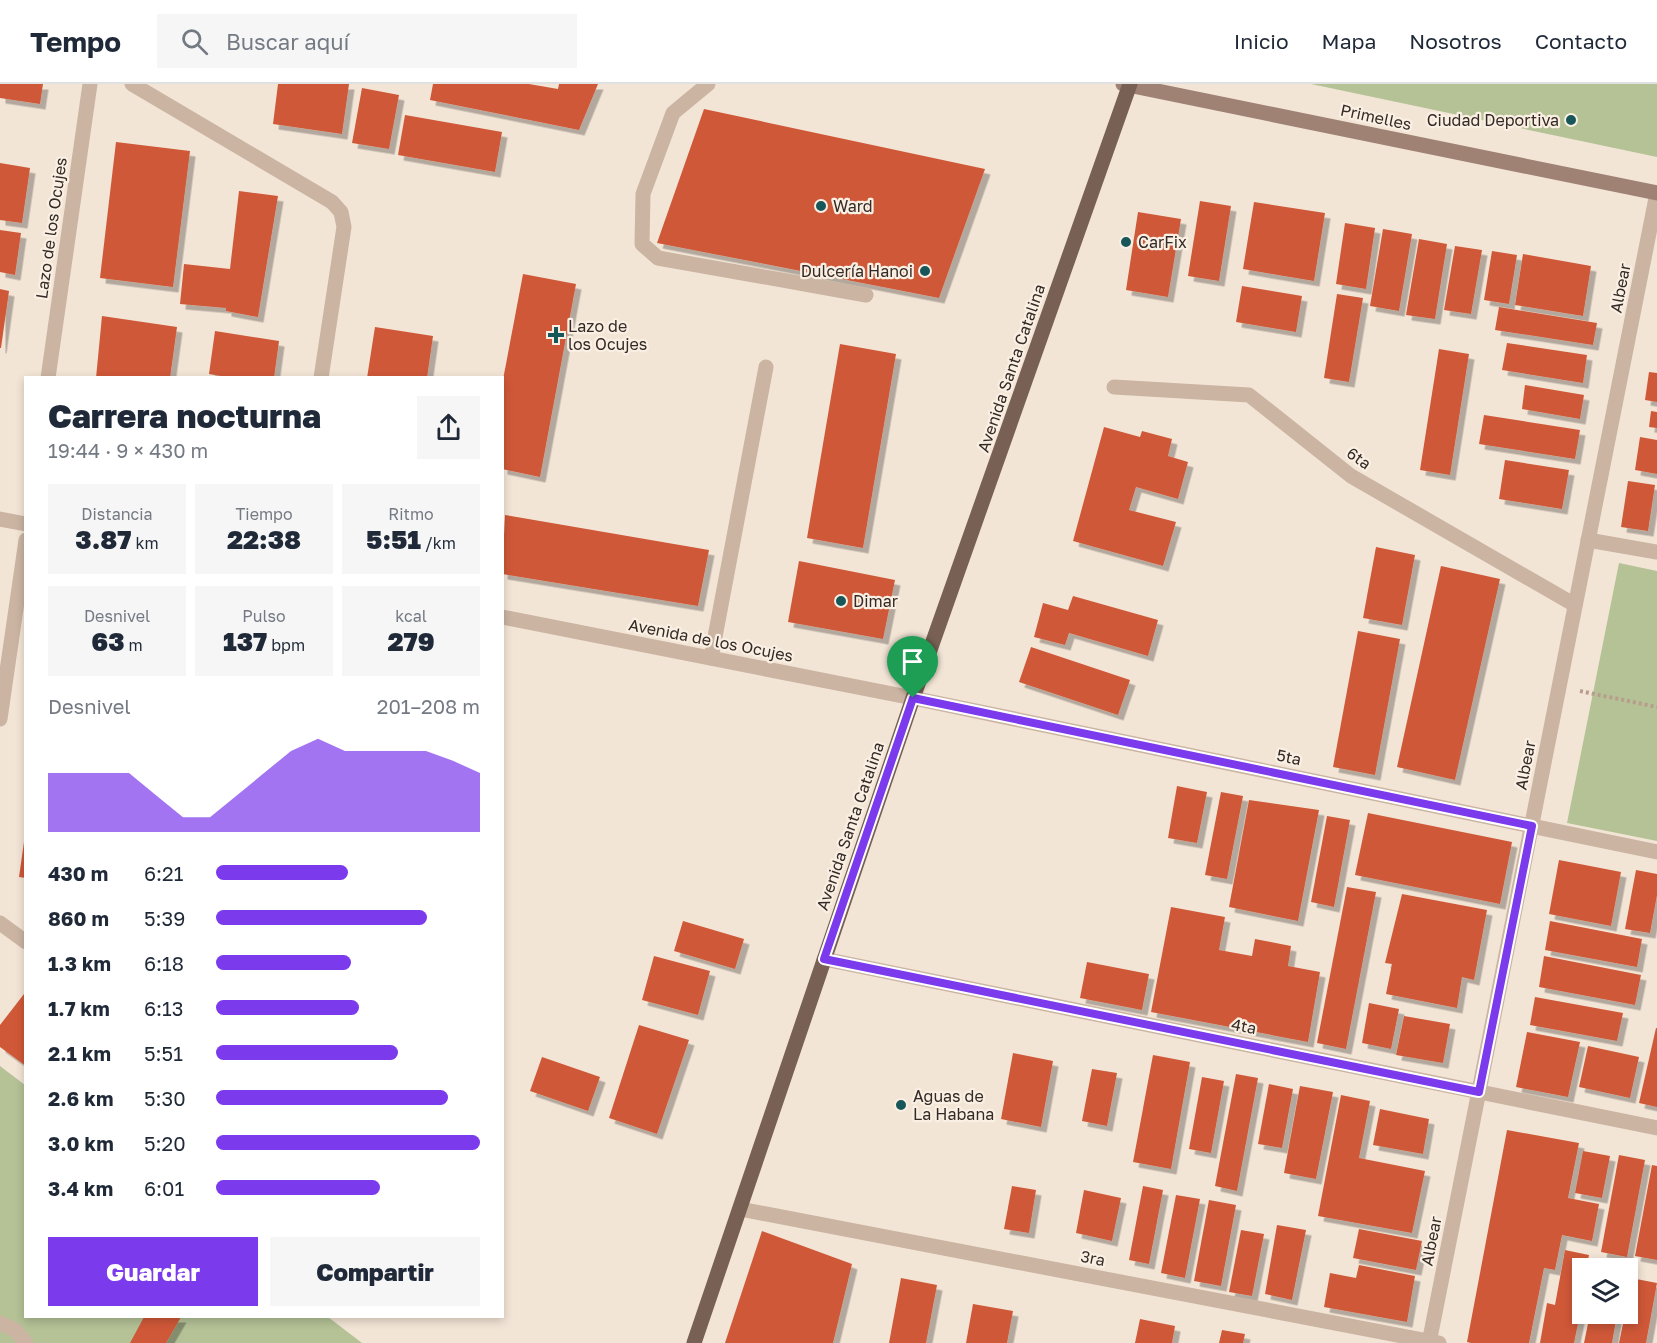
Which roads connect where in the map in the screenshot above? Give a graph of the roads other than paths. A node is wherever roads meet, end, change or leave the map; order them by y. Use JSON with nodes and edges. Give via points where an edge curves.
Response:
{"nodes":[{"id":1,"x":90,"y":84,"type":"edge"},
{"id":2,"x":132,"y":84,"type":"edge"},
{"id":3,"x":708,"y":84,"type":"edge"},
{"id":4,"x":1128,"y":84,"type":"edge"},
{"id":5,"x":1657,"y":193,"type":"edge"},
{"id":6,"x":866,"y":295,"type":"dead end"},
{"id":7,"x":766,"y":367,"type":"dead end"},
{"id":8,"x":48,"y":376,"type":"edge"},
{"id":9,"x":321,"y":376,"type":"edge"},
{"id":10,"x":1114,"y":387,"type":"dead end"},
{"id":11,"x":0,"y":519,"type":"edge"},
{"id":12,"x":24,"y":524,"type":"edge"},
{"id":13,"x":1588,"y":540,"type":"junction"},
{"id":14,"x":1657,"y":552,"type":"edge"},
{"id":15,"x":24,"y":554,"type":"edge"},
{"id":16,"x":1575,"y":605,"type":"junction"},
{"id":17,"x":504,"y":617,"type":"edge"},
{"id":18,"x":711,"y":658,"type":"junction"},
{"id":19,"x":913,"y":698,"type":"junction"},
{"id":20,"x":0,"y":719,"type":"edge"},
{"id":21,"x":1532,"y":826,"type":"junction"},
{"id":22,"x":1657,"y":852,"type":"edge"},
{"id":23,"x":0,"y":923,"type":"edge"},
{"id":24,"x":24,"y":941,"type":"edge"},
{"id":25,"x":824,"y":959,"type":"junction"},
{"id":26,"x":1479,"y":1092,"type":"junction"},
{"id":27,"x":1657,"y":1128,"type":"edge"},
{"id":28,"x":740,"y":1209,"type":"junction"},
{"id":29,"x":0,"y":1323,"type":"edge"},
{"id":30,"x":1432,"y":1342,"type":"edge"},
{"id":31,"x":26,"y":1343,"type":"edge"},
{"id":32,"x":694,"y":1343,"type":"edge"}],
"edges":[{"from":1,"to":8,"type":"street","name":"Lazo de los Ocujes"},
{"from":2,"to":9,"type":"street","via":[[332,202],[341,212],[344,226]]},
{"from":3,"to":6,"type":"street","via":[[673,113],[643,194],[642,244],[658,258]]},
{"from":4,"to":5,"type":"main road","name":"Primelles"},
{"from":4,"to":19,"type":"main road","name":"Avenida Santa Catalina"},
{"from":5,"to":13,"type":"street","name":"Albear"},
{"from":7,"to":18,"type":"street"},
{"from":10,"to":16,"type":"street","name":"6ta","via":[[1249,395],[1351,476]]},
{"from":11,"to":12,"type":"street"},
{"from":13,"to":14,"type":"street"},
{"from":13,"to":16,"type":"street","name":"Albear"},
{"from":15,"to":20,"type":"street"},
{"from":16,"to":21,"type":"street","name":"Albear"},
{"from":17,"to":18,"type":"street","name":"Avenida de los Ocujes"},
{"from":18,"to":19,"type":"street","name":"Avenida de los Ocujes"},
{"from":19,"to":21,"type":"street","name":"5ta"},
{"from":19,"to":25,"type":"main road","name":"Avenida Santa Catalina"},
{"from":21,"to":22,"type":"street","name":"5ta"},
{"from":21,"to":26,"type":"street","name":"Albear"},
{"from":23,"to":24,"type":"street"},
{"from":25,"to":26,"type":"street","name":"4ta"},
{"from":25,"to":28,"type":"main road","name":"Avenida Santa Catalina"},
{"from":26,"to":27,"type":"street","name":"4ta"},
{"from":26,"to":30,"type":"street","name":"Albear"},
{"from":28,"to":30,"type":"street","name":"3ra"},
{"from":28,"to":32,"type":"main road","name":"Avenida Santa Catalina"},
{"from":29,"to":31,"type":"street","via":[[15,1330]]}]}
